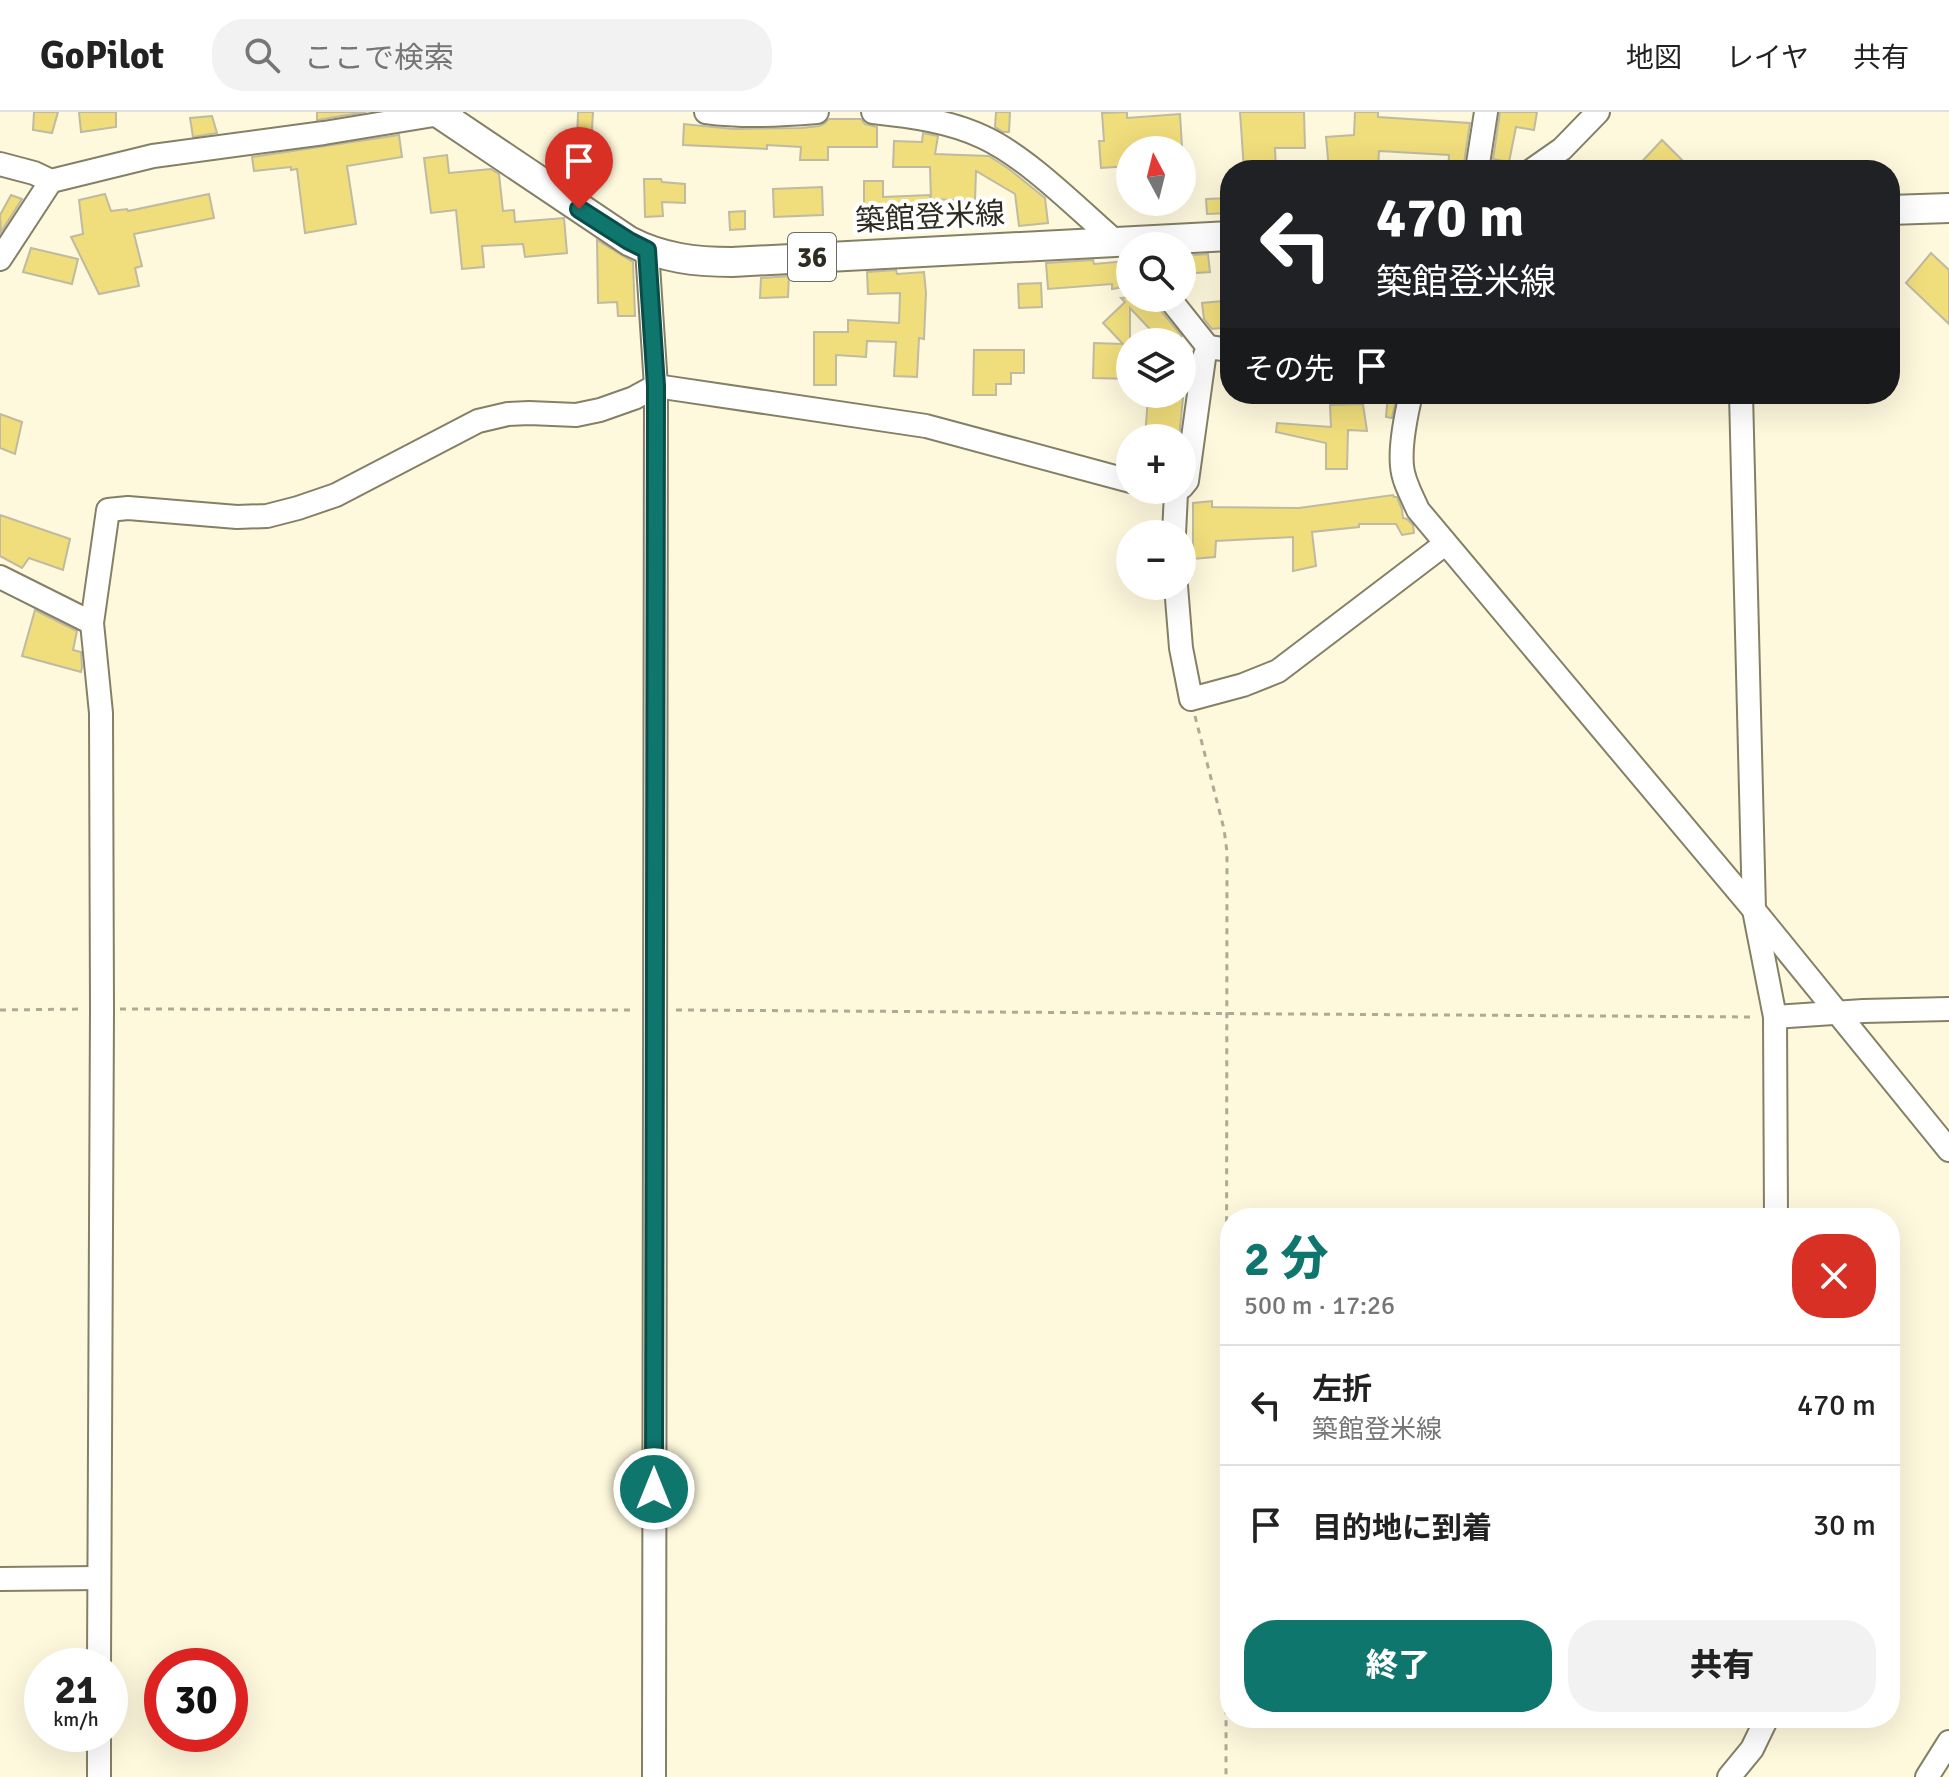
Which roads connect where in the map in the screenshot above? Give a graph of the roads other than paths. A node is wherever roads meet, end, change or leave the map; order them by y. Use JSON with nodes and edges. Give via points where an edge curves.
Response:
{"nodes":[{"id":1,"x":706,"y":112,"type":"edge"},
{"id":2,"x":817,"y":112,"type":"edge"},
{"id":3,"x":873,"y":112,"type":"edge"},
{"id":4,"x":1486,"y":112,"type":"edge"},
{"id":5,"x":1598,"y":112,"type":"edge"},
{"id":6,"x":443,"y":113,"type":"edge"},
{"id":7,"x":1479,"y":160,"type":"edge"},
{"id":8,"x":1546,"y":160,"type":"edge"},
{"id":9,"x":0,"y":164,"type":"edge"},
{"id":10,"x":51,"y":181,"type":"junction"},
{"id":11,"x":1949,"y":208,"type":"edge"},
{"id":12,"x":1900,"y":210,"type":"edge"},
{"id":13,"x":1220,"y":237,"type":"edge"},
{"id":14,"x":1116,"y":238,"type":"edge"},
{"id":15,"x":1196,"y":239,"type":"edge"},
{"id":16,"x":1116,"y":244,"type":"edge"},
{"id":17,"x":647,"y":250,"type":"junction"},
{"id":18,"x":0,"y":259,"type":"edge"},
{"id":19,"x":1183,"y":312,"type":"edge"},
{"id":20,"x":1219,"y":349,"type":"edge"},
{"id":21,"x":656,"y":386,"type":"junction"},
{"id":22,"x":1409,"y":404,"type":"edge"},
{"id":23,"x":1741,"y":404,"type":"edge"},
{"id":24,"x":1195,"y":424,"type":"edge"},
{"id":25,"x":1116,"y":477,"type":"edge"},
{"id":26,"x":1445,"y":544,"type":"junction"},
{"id":27,"x":0,"y":577,"type":"edge"},
{"id":28,"x":1177,"y":600,"type":"edge"},
{"id":29,"x":92,"y":623,"type":"junction"},
{"id":30,"x":1754,"y":910,"type":"junction"},
{"id":31,"x":1949,"y":1009,"type":"edge"},
{"id":32,"x":1840,"y":1014,"type":"junction"},
{"id":33,"x":1775,"y":1017,"type":"junction"},
{"id":34,"x":1949,"y":1150,"type":"edge"},
{"id":35,"x":1776,"y":1208,"type":"edge"},
{"id":36,"x":99,"y":1578,"type":"junction"},
{"id":37,"x":0,"y":1579,"type":"edge"},
{"id":38,"x":99,"y":1648,"type":"edge"},
{"id":39,"x":1762,"y":1728,"type":"edge"},
{"id":40,"x":1949,"y":1742,"type":"edge"},
{"id":41,"x":99,"y":1752,"type":"edge"},
{"id":42,"x":99,"y":1777,"type":"edge"},
{"id":43,"x":654,"y":1777,"type":"edge"},
{"id":44,"x":1729,"y":1777,"type":"edge"},
{"id":45,"x":1927,"y":1777,"type":"edge"}],
"edges":[{"from":1,"to":2,"type":"street"},
{"from":3,"to":14,"type":"street","via":[[909,116],[984,137]]},
{"from":4,"to":7,"type":"street"},
{"from":5,"to":8,"type":"street"},
{"from":6,"to":10,"type":"street","via":[[153,156]]},
{"from":6,"to":17,"type":"main road","name":"築館登米線","number":"36"},
{"from":9,"to":10,"type":"street"},
{"from":10,"to":18,"type":"street"},
{"from":11,"to":12,"type":"main road"},
{"from":13,"to":15,"type":"main road","name":"築館登米線","number":"36"},
{"from":16,"to":17,"type":"main road","name":"築館登米線","number":"36","via":[[732,262],[687,260]]},
{"from":17,"to":21,"type":"street"},
{"from":19,"to":20,"type":"street"},
{"from":20,"to":24,"type":"street","via":[[1204,358]]},
{"from":21,"to":25,"type":"street","via":[[926,426]]},
{"from":21,"to":29,"type":"street","via":[[576,415],[508,414],[478,421],[336,495],[267,516],[108,510]]},
{"from":21,"to":43,"type":"street"},
{"from":22,"to":26,"type":"street","via":[[1402,467],[1418,510]]},
{"from":23,"to":30,"type":"street"},
{"from":26,"to":28,"type":"street","via":[[1278,671],[1191,699]]},
{"from":26,"to":30,"type":"street"},
{"from":27,"to":29,"type":"street"},
{"from":29,"to":36,"type":"street","via":[[101,713]]},
{"from":30,"to":32,"type":"street"},
{"from":30,"to":33,"type":"street"},
{"from":31,"to":32,"type":"street"},
{"from":32,"to":33,"type":"street"},
{"from":32,"to":34,"type":"street"},
{"from":33,"to":35,"type":"street"},
{"from":36,"to":37,"type":"street"},
{"from":36,"to":38,"type":"street"},
{"from":39,"to":44,"type":"street"},
{"from":40,"to":45,"type":"street"},
{"from":41,"to":42,"type":"street"}]}
